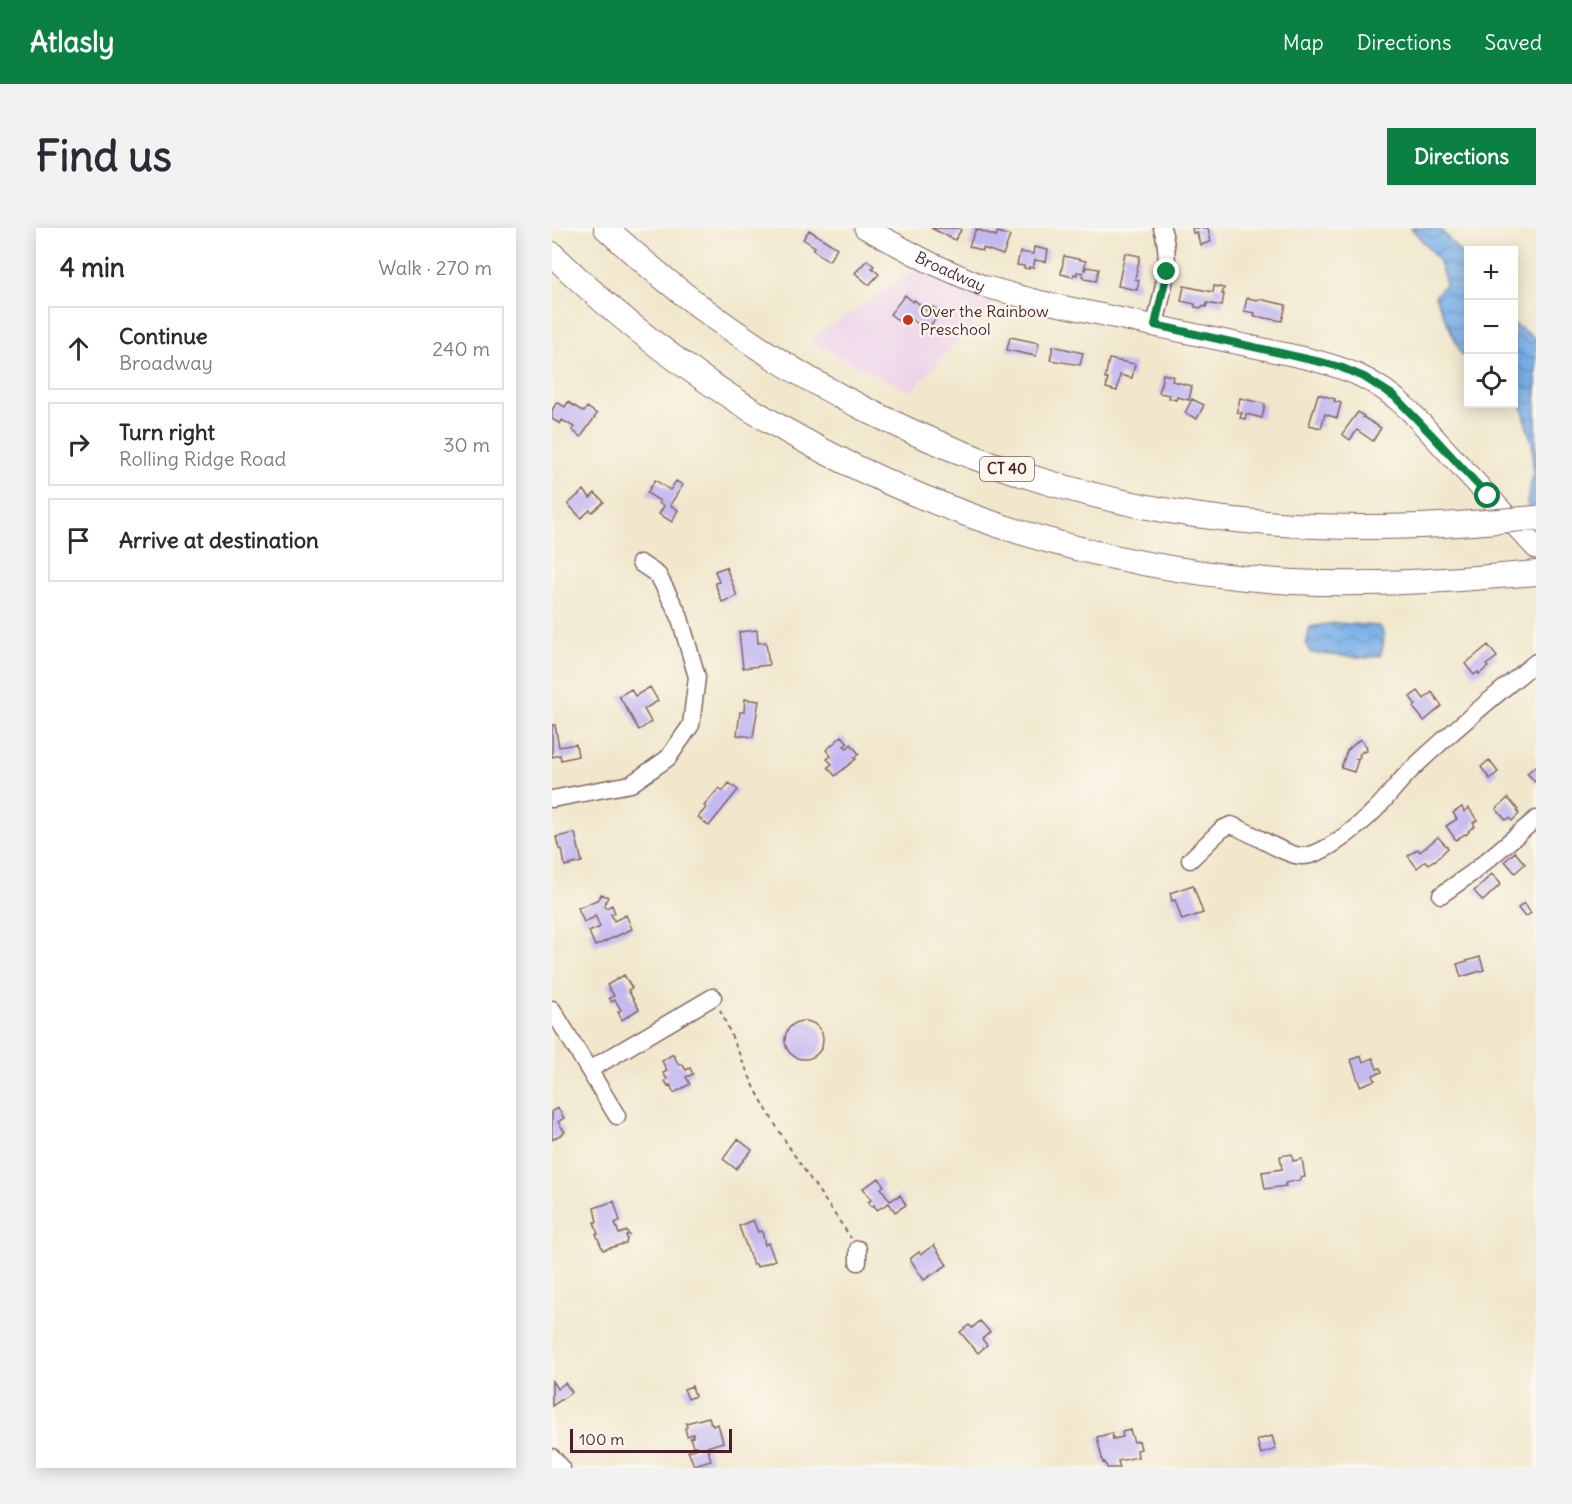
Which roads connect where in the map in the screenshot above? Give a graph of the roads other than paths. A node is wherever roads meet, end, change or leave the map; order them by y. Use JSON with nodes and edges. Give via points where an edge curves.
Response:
{"nodes":[{"id":1,"x":606,"y":228,"type":"edge"},
{"id":2,"x":866,"y":228,"type":"edge"},
{"id":3,"x":1162,"y":228,"type":"edge"},
{"id":4,"x":552,"y":254,"type":"edge"},
{"id":5,"x":1155,"y":325,"type":"junction"},
{"id":6,"x":1536,"y":518,"type":"edge"},
{"id":7,"x":1536,"y":548,"type":"edge"},
{"id":8,"x":640,"y":563,"type":"dead end"},
{"id":9,"x":1528,"y":574,"type":"edge"},
{"id":10,"x":1536,"y":662,"type":"edge"},
{"id":11,"x":552,"y":800,"type":"edge"},
{"id":12,"x":1536,"y":819,"type":"edge"},
{"id":13,"x":1190,"y":860,"type":"dead end"},
{"id":14,"x":1442,"y":895,"type":"dead end"},
{"id":15,"x":713,"y":997,"type":"road end"},
{"id":16,"x":552,"y":1009,"type":"edge"},
{"id":17,"x":589,"y":1070,"type":"junction"},
{"id":18,"x":617,"y":1116,"type":"dead end"},
{"id":19,"x":552,"y":1457,"type":"edge"},
{"id":20,"x":562,"y":1468,"type":"edge"}],
"edges":[{"from":1,"to":6,"type":"highway","number":"CT 40","bridge":true,"via":[[705,311],[794,370],[885,419],[1007,469],[1121,501],[1234,520],[1398,527]]},
{"from":2,"to":5,"type":"main road","name":"Broadway","via":[[983,286]]},
{"from":3,"to":5,"type":"street","via":[[1167,272]]},
{"from":4,"to":9,"type":"highway","via":[[638,330],[761,416],[876,477],[994,524],[1120,558],[1251,578],[1385,584]]},
{"from":5,"to":7,"type":"main road","name":"Broadway","via":[[1325,363],[1379,386],[1410,411]]},
{"from":8,"to":11,"type":"street","via":[[658,575],[679,615],[697,677],[691,725],[668,758],[632,784]]},
{"from":10,"to":13,"type":"street","via":[[1407,773],[1369,816],[1330,846],[1301,856],[1231,825]]},
{"from":12,"to":14,"type":"street"},
{"from":15,"to":17,"type":"street"},
{"from":16,"to":17,"type":"street"},
{"from":17,"to":18,"type":"street"},
{"from":19,"to":20,"type":"street"}]}
